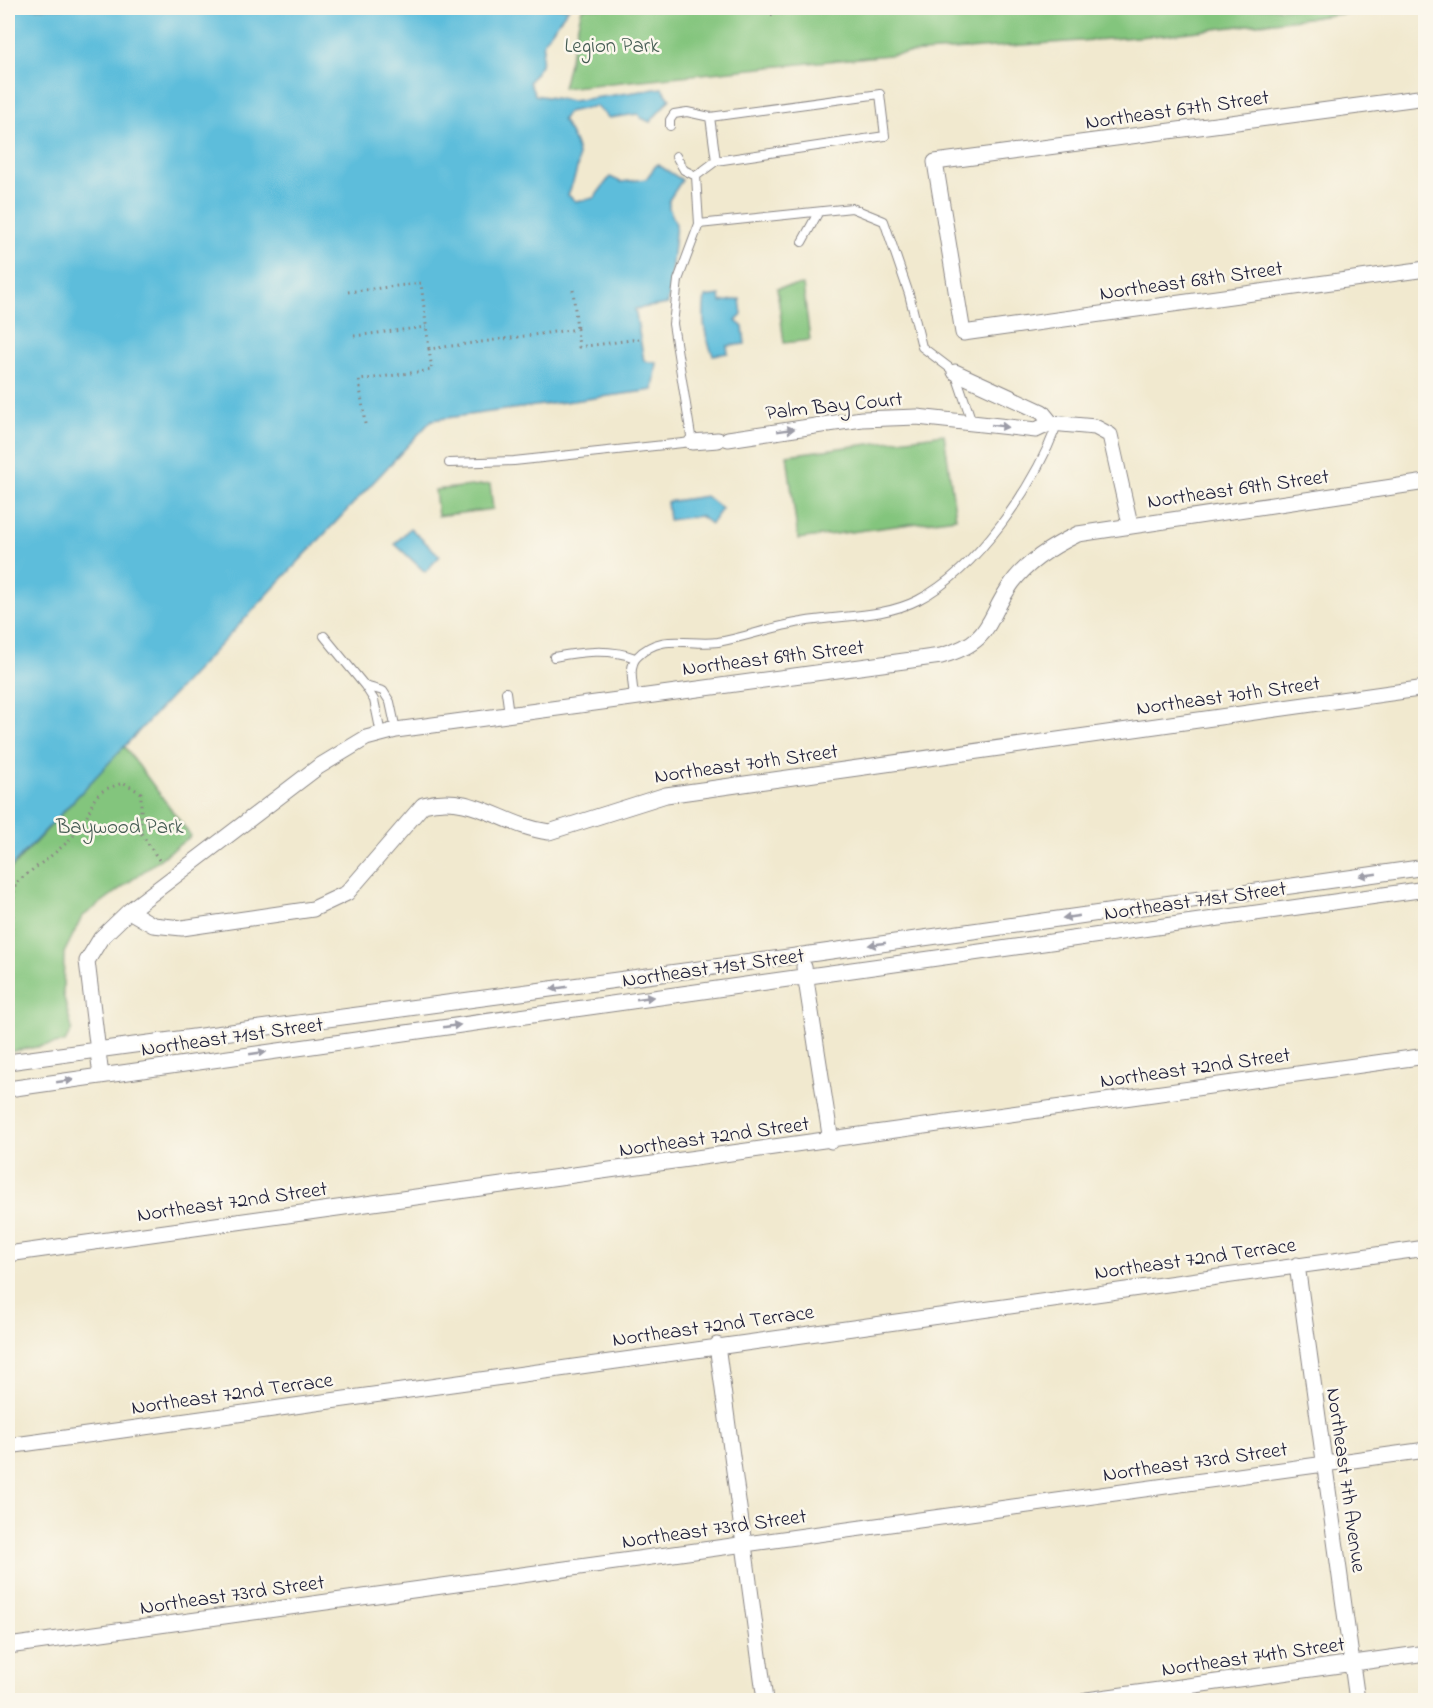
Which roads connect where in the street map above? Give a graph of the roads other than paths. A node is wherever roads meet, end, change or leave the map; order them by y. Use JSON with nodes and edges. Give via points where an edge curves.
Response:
{"nodes":[{"id":1,"x":1425,"y":97,"type":"edge"},
{"id":2,"x":710,"y":117,"type":"junction"},
{"id":3,"x":670,"y":126,"type":"dead end"},
{"id":4,"x":676,"y":156,"type":"dead end"},
{"id":5,"x":716,"y":161,"type":"junction"},
{"id":6,"x":696,"y":176,"type":"junction"},
{"id":7,"x":818,"y":213,"type":"junction"},
{"id":8,"x":699,"y":224,"type":"junction"},
{"id":9,"x":802,"y":242,"type":"dead end"},
{"id":10,"x":1425,"y":269,"type":"edge"},
{"id":11,"x":963,"y":333,"type":"joint"},
{"id":12,"x":956,"y":372,"type":"junction"},
{"id":13,"x":972,"y":422,"type":"junction"},
{"id":14,"x":1054,"y":424,"type":"junction"},
{"id":15,"x":692,"y":442,"type":"junction"},
{"id":16,"x":449,"y":462,"type":"dead end"},
{"id":17,"x":1425,"y":482,"type":"edge"},
{"id":18,"x":1130,"y":525,"type":"junction"},
{"id":19,"x":324,"y":636,"type":"dead end"},
{"id":20,"x":554,"y":657,"type":"dead end"},
{"id":21,"x":635,"y":658,"type":"junction"},
{"id":22,"x":365,"y":686,"type":"junction"},
{"id":23,"x":1425,"y":688,"type":"edge"},
{"id":24,"x":506,"y":692,"type":"dead end"},
{"id":25,"x":634,"y":696,"type":"junction"},
{"id":26,"x":509,"y":714,"type":"junction"},
{"id":27,"x":388,"y":732,"type":"junction"},
{"id":28,"x":1425,"y":867,"type":"edge"},
{"id":29,"x":1425,"y":889,"type":"edge"},
{"id":30,"x":129,"y":911,"type":"junction"},
{"id":31,"x":803,"y":955,"type":"junction"},
{"id":32,"x":805,"y":975,"type":"junction"},
{"id":33,"x":98,"y":1050,"type":"junction"},
{"id":34,"x":1425,"y":1056,"type":"edge"},
{"id":35,"x":8,"y":1062,"type":"edge"},
{"id":36,"x":101,"y":1076,"type":"junction"},
{"id":37,"x":8,"y":1089,"type":"edge"},
{"id":38,"x":831,"y":1141,"type":"junction"},
{"id":39,"x":1425,"y":1248,"type":"edge"},
{"id":40,"x":8,"y":1254,"type":"edge"},
{"id":41,"x":1297,"y":1265,"type":"junction"},
{"id":42,"x":717,"y":1345,"type":"junction"},
{"id":43,"x":8,"y":1446,"type":"edge"},
{"id":44,"x":1425,"y":1450,"type":"edge"},
{"id":45,"x":1323,"y":1465,"type":"junction"},
{"id":46,"x":744,"y":1545,"type":"junction"},
{"id":47,"x":8,"y":1647,"type":"edge"},
{"id":48,"x":1425,"y":1653,"type":"edge"},
{"id":49,"x":1352,"y":1663,"type":"junction"},
{"id":50,"x":765,"y":1701,"type":"edge"},
{"id":51,"x":1087,"y":1701,"type":"edge"},
{"id":52,"x":1357,"y":1701,"type":"edge"}],
"edges":[{"from":1,"to":11,"type":"street","name":"Northeast 67th Street","via":[[935,162]]},
{"from":2,"to":3,"type":"lane","via":[[687,112],[674,114]]},
{"from":2,"to":5,"type":"lane"},
{"from":2,"to":5,"type":"lane","via":[[880,94],[885,136]]},
{"from":4,"to":6,"type":"lane","via":[[684,170]]},
{"from":5,"to":6,"type":"lane"},
{"from":6,"to":8,"type":"lane"},
{"from":7,"to":8,"type":"lane"},
{"from":7,"to":9,"type":"lane"},
{"from":7,"to":12,"type":"lane","via":[[852,208],[884,220],[922,347]]},
{"from":8,"to":15,"type":"lane","via":[[678,280],[673,324]]},
{"from":10,"to":11,"type":"street","name":"Northeast 68th Street"},
{"from":12,"to":13,"type":"lane"},
{"from":12,"to":14,"type":"street","via":[[1042,412]]},
{"from":13,"to":14,"type":"street","name":"Palm Bay Court","one_way":true,"via":[[1036,430]]},
{"from":15,"to":13,"type":"street","name":"Palm Bay Court","one_way":true,"via":[[862,419],[917,417]]},
{"from":14,"to":18,"type":"street","name":"Palm Bay Court","via":[[1095,427],[1110,435]]},
{"from":14,"to":21,"type":"lane","via":[[1047,453],[1001,524],[953,577],[917,600],[871,614],[801,622],[718,642],[659,642]]},
{"from":15,"to":16,"type":"lane","via":[[514,461]]},
{"from":17,"to":18,"type":"street","name":"Northeast 69th Street"},
{"from":18,"to":25,"type":"street","name":"Northeast 69th Street","via":[[1078,534],[1047,551],[1012,584],[986,632],[957,652]]},
{"from":19,"to":22,"type":"lane"},
{"from":20,"to":21,"type":"lane","via":[[620,652]]},
{"from":21,"to":25,"type":"lane","via":[[631,673]]},
{"from":22,"to":27,"type":"lane"},
{"from":22,"to":27,"type":"lane","via":[[383,691],[390,702]]},
{"from":23,"to":30,"type":"street","name":"Northeast 70th Street","via":[[666,795],[549,832],[537,831],[476,805],[440,800],[423,805],[347,892],[313,909],[183,928],[153,925]]},
{"from":24,"to":26,"type":"lane"},
{"from":25,"to":26,"type":"street","name":"Northeast 69th Street"},
{"from":26,"to":27,"type":"street","name":"Northeast 69th Street"},
{"from":27,"to":30,"type":"street","name":"Northeast 69th Street","via":[[366,738],[318,767]]},
{"from":28,"to":31,"type":"street","name":"Northeast 71st Street","one_way":true},
{"from":29,"to":32,"type":"street","name":"Northeast 71st Street"},
{"from":30,"to":33,"type":"street","name":"Northeast 69th Street","via":[[101,938],[87,961]]},
{"from":31,"to":32,"type":"street"},
{"from":31,"to":33,"type":"street","name":"Northeast 71st Street","one_way":true},
{"from":36,"to":32,"type":"street","name":"Northeast 71st Street","one_way":true},
{"from":32,"to":38,"type":"street"},
{"from":33,"to":35,"type":"street","name":"Northeast 71st Street"},
{"from":33,"to":36,"type":"street","name":"Northeast 69th Street"},
{"from":34,"to":38,"type":"street","name":"Northeast 72nd Street"},
{"from":37,"to":36,"type":"street","name":"Northeast 71st Street","one_way":true},
{"from":38,"to":40,"type":"street","name":"Northeast 72nd Street"},
{"from":39,"to":41,"type":"street","name":"Northeast 72nd Terrace"},
{"from":41,"to":42,"type":"street","name":"Northeast 72nd Terrace"},
{"from":41,"to":45,"type":"street","name":"Northeast 7th Avenue"},
{"from":42,"to":43,"type":"street","name":"Northeast 72nd Terrace"},
{"from":42,"to":46,"type":"street"},
{"from":44,"to":45,"type":"street","name":"Northeast 73rd Street"},
{"from":45,"to":46,"type":"street","name":"Northeast 73rd Street"},
{"from":45,"to":49,"type":"street","name":"Northeast 7th Avenue"},
{"from":46,"to":47,"type":"street","name":"Northeast 73rd Street"},
{"from":46,"to":50,"type":"street"},
{"from":48,"to":49,"type":"street","name":"Northeast 74th Street"},
{"from":49,"to":51,"type":"street","name":"Northeast 74th Street"},
{"from":49,"to":52,"type":"street","name":"Northeast 7th Avenue"}]}
